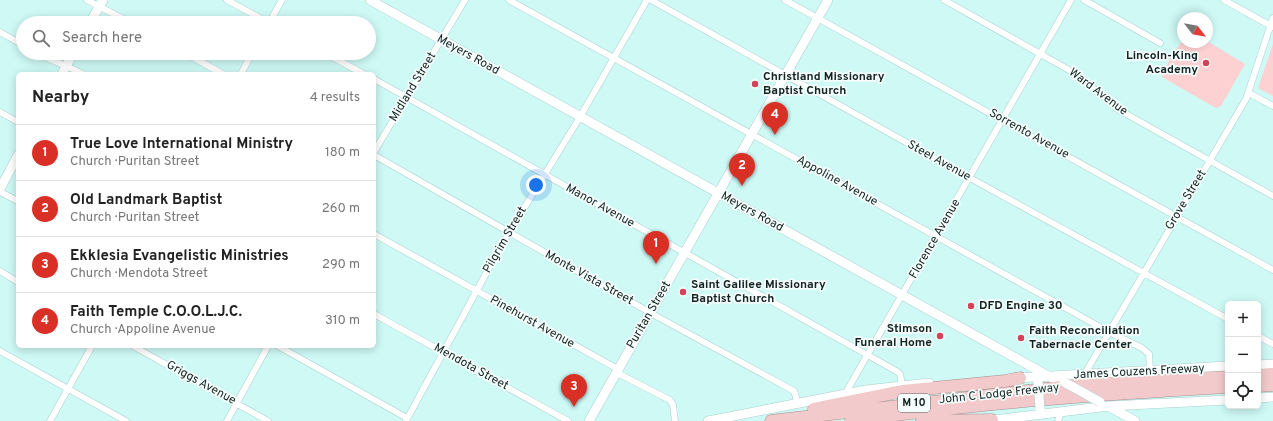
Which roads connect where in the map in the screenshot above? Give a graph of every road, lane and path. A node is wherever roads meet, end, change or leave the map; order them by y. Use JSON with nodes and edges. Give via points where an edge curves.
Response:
{"nodes":[{"id":1,"x":87,"y":0,"type":"edge"},
{"id":2,"x":227,"y":0,"type":"edge"},
{"id":3,"x":282,"y":0,"type":"edge"},
{"id":4,"x":370,"y":0,"type":"edge"},
{"id":5,"x":465,"y":0,"type":"edge"},
{"id":6,"x":509,"y":0,"type":"edge"},
{"id":7,"x":647,"y":0,"type":"edge"},
{"id":8,"x":651,"y":0,"type":"edge"},
{"id":9,"x":785,"y":0,"type":"edge"},
{"id":10,"x":828,"y":0,"type":"edge"},
{"id":11,"x":944,"y":0,"type":"edge"},
{"id":12,"x":1071,"y":0,"type":"edge"},
{"id":13,"x":1084,"y":0,"type":"edge"},
{"id":14,"x":1224,"y":0,"type":"edge"},
{"id":15,"x":101,"y":3,"type":"edge"},
{"id":16,"x":94,"y":16,"type":"edge"},
{"id":17,"x":120,"y":16,"type":"edge"},
{"id":18,"x":256,"y":16,"type":"edge"},
{"id":19,"x":273,"y":16,"type":"edge"},
{"id":20,"x":817,"y":18,"type":"junction"},
{"id":21,"x":1273,"y":18,"type":"edge"},
{"id":22,"x":1272,"y":26,"type":"edge"},
{"id":23,"x":0,"y":32,"type":"edge"},
{"id":24,"x":442,"y":40,"type":"junction"},
{"id":25,"x":16,"y":41,"type":"edge"},
{"id":26,"x":1160,"y":43,"type":"dead end"},
{"id":27,"x":1040,"y":54,"type":"junction"},
{"id":28,"x":614,"y":59,"type":"junction"},
{"id":29,"x":50,"y":60,"type":"edge"},
{"id":30,"x":69,"y":60,"type":"edge"},
{"id":31,"x":198,"y":60,"type":"edge"},
{"id":32,"x":248,"y":60,"type":"edge"},
{"id":33,"x":338,"y":60,"type":"edge"},
{"id":34,"x":66,"y":65,"type":"junction"},
{"id":35,"x":63,"y":72,"type":"edge"},
{"id":36,"x":79,"y":72,"type":"edge"},
{"id":37,"x":219,"y":72,"type":"edge"},
{"id":38,"x":241,"y":72,"type":"edge"},
{"id":39,"x":360,"y":72,"type":"edge"},
{"id":40,"x":785,"y":76,"type":"junction"},
{"id":41,"x":376,"y":81,"type":"edge"},
{"id":42,"x":1249,"y":92,"type":"junction"},
{"id":43,"x":407,"y":97,"type":"junction"},
{"id":44,"x":1273,"y":106,"type":"edge"},
{"id":45,"x":0,"y":112,"type":"edge"},
{"id":46,"x":580,"y":117,"type":"junction"},
{"id":47,"x":1003,"y":120,"type":"junction"},
{"id":48,"x":16,"y":121,"type":"edge"},
{"id":49,"x":752,"y":134,"type":"junction"},
{"id":50,"x":376,"y":149,"type":"edge"},
{"id":51,"x":376,"y":156,"type":"edge"},
{"id":52,"x":16,"y":159,"type":"edge"},
{"id":53,"x":1210,"y":161,"type":"junction"},
{"id":54,"x":544,"y":176,"type":"junction"},
{"id":55,"x":970,"y":178,"type":"junction"},
{"id":56,"x":0,"y":191,"type":"edge"},
{"id":57,"x":718,"y":194,"type":"junction"},
{"id":58,"x":1273,"y":196,"type":"edge"},
{"id":59,"x":16,"y":200,"type":"edge"},
{"id":60,"x":1177,"y":216,"type":"junction"},
{"id":61,"x":508,"y":233,"type":"junction"},
{"id":62,"x":376,"y":235,"type":"edge"},
{"id":63,"x":937,"y":236,"type":"junction"},
{"id":64,"x":684,"y":253,"type":"junction"},
{"id":65,"x":1273,"y":270,"type":"edge"},
{"id":66,"x":0,"y":271,"type":"edge"},
{"id":67,"x":1143,"y":274,"type":"junction"},
{"id":68,"x":16,"y":281,"type":"edge"},
{"id":69,"x":476,"y":291,"type":"junction"},
{"id":70,"x":903,"y":295,"type":"junction"},
{"id":71,"x":651,"y":312,"type":"junction"},
{"id":72,"x":376,"y":315,"type":"edge"},
{"id":73,"x":1225,"y":318,"type":"edge"},
{"id":74,"x":1109,"y":332,"type":"junction"},
{"id":75,"x":1260,"y":337,"type":"edge"},
{"id":76,"x":1273,"y":344,"type":"edge"},
{"id":77,"x":91,"y":348,"type":"edge"},
{"id":78,"x":137,"y":348,"type":"edge"},
{"id":79,"x":267,"y":348,"type":"edge"},
{"id":80,"x":282,"y":348,"type":"edge"},
{"id":81,"x":0,"y":351,"type":"edge"},
{"id":82,"x":443,"y":352,"type":"junction"},
{"id":83,"x":868,"y":356,"type":"junction"},
{"id":84,"x":1273,"y":364,"type":"edge"},
{"id":85,"x":1261,"y":365,"type":"edge"},
{"id":86,"x":1225,"y":366,"type":"edge"},
{"id":87,"x":618,"y":369,"type":"junction"},
{"id":88,"x":1150,"y":371,"type":"junction"},
{"id":89,"x":1273,"y":374,"type":"edge"},
{"id":90,"x":1084,"y":375,"type":"junction"},
{"id":91,"x":1261,"y":375,"type":"edge"},
{"id":92,"x":1050,"y":377,"type":"junction"},
{"id":93,"x":1225,"y":377,"type":"edge"},
{"id":94,"x":1020,"y":378,"type":"junction"},
{"id":95,"x":1038,"y":380,"type":"junction"},
{"id":96,"x":902,"y":385,"type":"junction"},
{"id":97,"x":1273,"y":385,"type":"edge"},
{"id":98,"x":1261,"y":386,"type":"edge"},
{"id":99,"x":1225,"y":388,"type":"edge"},
{"id":100,"x":68,"y":389,"type":"junction"},
{"id":101,"x":845,"y":394,"type":"junction"},
{"id":102,"x":1273,"y":397,"type":"edge"},
{"id":103,"x":1261,"y":398,"type":"edge"},
{"id":104,"x":1225,"y":400,"type":"edge"},
{"id":105,"x":237,"y":403,"type":"junction"},
{"id":106,"x":798,"y":404,"type":"junction"},
{"id":107,"x":1104,"y":404,"type":"junction"},
{"id":108,"x":1040,"y":411,"type":"junction"},
{"id":109,"x":1060,"y":417,"type":"edge"},
{"id":110,"x":407,"y":419,"type":"edge"},
{"id":111,"x":784,"y":419,"type":"junction"},
{"id":112,"x":989,"y":420,"type":"edge"},
{"id":113,"x":1011,"y":420,"type":"edge"},
{"id":114,"x":50,"y":421,"type":"edge"},
{"id":115,"x":126,"y":421,"type":"edge"},
{"id":116,"x":227,"y":421,"type":"edge"},
{"id":117,"x":268,"y":421,"type":"edge"},
{"id":118,"x":568,"y":421,"type":"edge"},
{"id":119,"x":589,"y":421,"type":"edge"},
{"id":120,"x":675,"y":421,"type":"edge"},
{"id":121,"x":708,"y":421,"type":"edge"},
{"id":122,"x":771,"y":421,"type":"edge"},
{"id":123,"x":851,"y":421,"type":"edge"},
{"id":124,"x":922,"y":421,"type":"edge"},
{"id":125,"x":1135,"y":421,"type":"edge"}],
"edges":[{"from":1,"to":15,"type":"street"},
{"from":2,"to":18,"type":"street"},
{"from":3,"to":19,"type":"street"},
{"from":4,"to":24,"type":"street","name":"Meyers Road"},
{"from":5,"to":24,"type":"street","name":"Midland Street"},
{"from":6,"to":28,"type":"street","name":"Appoline Avenue"},
{"from":7,"to":28,"type":"street","name":"Pilgrim Street"},
{"from":8,"to":40,"type":"street","name":"Steel Avenue"},
{"from":9,"to":20,"type":"street","name":"Sorrento Avenue"},
{"from":10,"to":20,"type":"street","name":"Puritan Street"},
{"from":11,"to":27,"type":"street","name":"Ward Avenue"},
{"from":12,"to":27,"type":"street","name":"Florence Avenue"},
{"from":13,"to":26,"type":"street"},
{"from":14,"to":22,"type":"street"},
{"from":15,"to":16,"type":"street"},
{"from":15,"to":17,"type":"street"},
{"from":20,"to":40,"type":"street","name":"Puritan Street"},
{"from":20,"to":47,"type":"street","name":"Sorrento Avenue"},
{"from":21,"to":22,"type":"street","name":"Grove Street"},
{"from":22,"to":42,"type":"street","name":"Grove Street"},
{"from":23,"to":25,"type":"street"},
{"from":24,"to":43,"type":"street","name":"Midland Street"},
{"from":24,"to":46,"type":"street","name":"Meyers Road"},
{"from":27,"to":47,"type":"street","name":"Florence Avenue"},
{"from":27,"to":53,"type":"street","name":"Ward Avenue","via":[[1086,80],[1119,110]]},
{"from":28,"to":46,"type":"street","name":"Pilgrim Street"},
{"from":28,"to":49,"type":"street","name":"Appoline Avenue"},
{"from":29,"to":34,"type":"street"},
{"from":30,"to":34,"type":"street"},
{"from":31,"to":37,"type":"street"},
{"from":32,"to":38,"type":"street"},
{"from":33,"to":39,"type":"street"},
{"from":34,"to":35,"type":"street"},
{"from":34,"to":36,"type":"street"},
{"from":40,"to":49,"type":"street","name":"Puritan Street"},
{"from":40,"to":55,"type":"street","name":"Steel Avenue"},
{"from":41,"to":43,"type":"street","name":"Manor Avenue"},
{"from":42,"to":44,"type":"street"},
{"from":42,"to":53,"type":"street","name":"Grove Street"},
{"from":43,"to":50,"type":"street","name":"Midland Street"},
{"from":43,"to":54,"type":"street","name":"Manor Avenue"},
{"from":45,"to":48,"type":"street"},
{"from":46,"to":54,"type":"street","name":"Pilgrim Street"},
{"from":46,"to":57,"type":"street","name":"Meyers Road"},
{"from":47,"to":55,"type":"street","name":"Florence Avenue"},
{"from":47,"to":60,"type":"street","name":"Sorrento Avenue"},
{"from":49,"to":57,"type":"street","name":"Puritan Street"},
{"from":49,"to":63,"type":"street","name":"Appoline Avenue"},
{"from":51,"to":61,"type":"street","name":"Monte Vista Street"},
{"from":52,"to":56,"type":"street"},
{"from":53,"to":58,"type":"street","name":"Ward Avenue"},
{"from":53,"to":60,"type":"street","name":"Grove Street"},
{"from":54,"to":61,"type":"street","name":"Pilgrim Street"},
{"from":54,"to":64,"type":"street","name":"Manor Avenue"},
{"from":55,"to":63,"type":"street","name":"Florence Avenue"},
{"from":55,"to":67,"type":"street","name":"Steel Avenue"},
{"from":56,"to":59,"type":"street"},
{"from":57,"to":64,"type":"street","name":"Puritan Street"},
{"from":57,"to":70,"type":"street","name":"Meyers Road"},
{"from":60,"to":65,"type":"street","name":"Sorrento Avenue"},
{"from":60,"to":67,"type":"street","name":"Grove Street"},
{"from":61,"to":69,"type":"street","name":"Pilgrim Street"},
{"from":61,"to":71,"type":"street","name":"Monte Vista Street"},
{"from":62,"to":69,"type":"street","name":"Pinehurst Avenue"},
{"from":63,"to":70,"type":"street","name":"Florence Avenue"},
{"from":63,"to":74,"type":"street","name":"Appoline Avenue"},
{"from":64,"to":71,"type":"street","name":"Puritan Street"},
{"from":64,"to":83,"type":"street","name":"Manor Avenue"},
{"from":66,"to":68,"type":"street"},
{"from":67,"to":73,"type":"street","name":"Steel Avenue"},
{"from":67,"to":74,"type":"street","name":"Grove Street"},
{"from":69,"to":82,"type":"street","name":"Pilgrim Street"},
{"from":69,"to":87,"type":"street","name":"Pinehurst Avenue"},
{"from":70,"to":83,"type":"street","name":"Florence Avenue"},
{"from":70,"to":92,"type":"street","name":"Meyers Road"},
{"from":71,"to":87,"type":"street","name":"Puritan Street"},
{"from":71,"to":106,"type":"street","name":"Monte Vista Street","via":[[794,391]]},
{"from":72,"to":82,"type":"street","name":"Mendota Street"},
{"from":74,"to":88,"type":"street","name":"Appoline Avenue","via":[[1146,350]]},
{"from":74,"to":90,"type":"street","name":"Grove Street"},
{"from":75,"to":76,"type":"street"},
{"from":77,"to":100,"type":"street"},
{"from":78,"to":105,"type":"street","name":"Griggs Avenue"},
{"from":79,"to":105,"type":"street"},
{"from":80,"to":110,"type":"street"},
{"from":81,"to":100,"type":"street"},
{"from":82,"to":110,"type":"street","name":"Pilgrim Street"},
{"from":82,"to":118,"type":"street","name":"Mendota Street"},
{"from":83,"to":96,"type":"street","name":"Manor Avenue","via":[[898,372]]},
{"from":83,"to":101,"type":"street","name":"Florence Avenue"},
{"from":84,"to":85,"type":"street"},
{"from":86,"to":88,"type":"street","name":"James Couzens Freeway"},
{"from":87,"to":119,"type":"street","name":"Puritan Street"},
{"from":87,"to":120,"type":"street","name":"Pinehurst Avenue","via":[[621,375],[672,402]]},
{"from":88,"to":90,"type":"street","name":"James Couzens Freeway"},
{"from":89,"to":91,"type":"highway"},
{"from":90,"to":92,"type":"street","name":"James Couzens Freeway"},
{"from":92,"to":95,"type":"street","name":"James Couzens Freeway"},
{"from":92,"to":107,"type":"street","name":"Meyers Road","bridge":true},
{"from":93,"to":111,"type":"highway","name":"John C Lodge Freeway","number":"M 10","via":[[1079,385]]},
{"from":94,"to":95,"type":"street","name":"James Couzens Freeway"},
{"from":94,"to":96,"type":"street","name":"James Couzens Freeway"},
{"from":94,"to":111,"type":"highway","via":[[870,396],[820,407]]},
{"from":95,"to":108,"type":"street","bridge":true},
{"from":96,"to":101,"type":"street","name":"James Couzens Freeway"},
{"from":97,"to":98,"type":"highway"},
{"from":99,"to":123,"type":"highway","name":"John C Lodge Freeway","number":"M 10","via":[[1094,395],[910,412]]},
{"from":100,"to":114,"type":"street"},
{"from":100,"to":115,"type":"street"},
{"from":101,"to":106,"type":"street","name":"James Couzens Freeway"},
{"from":102,"to":103,"type":"street"},
{"from":104,"to":107,"type":"street"},
{"from":105,"to":116,"type":"street"},
{"from":105,"to":117,"type":"street","name":"Griggs Avenue"},
{"from":106,"to":121,"type":"street"},
{"from":107,"to":109,"type":"street"},
{"from":107,"to":125,"type":"street","name":"Meyers Road"},
{"from":108,"to":109,"type":"street"},
{"from":108,"to":113,"type":"street"},
{"from":111,"to":122,"type":"highway","name":"John C Lodge Freeway","number":"M 10"},
{"from":112,"to":113,"type":"street"},
{"from":112,"to":124,"type":"highway"}]}
